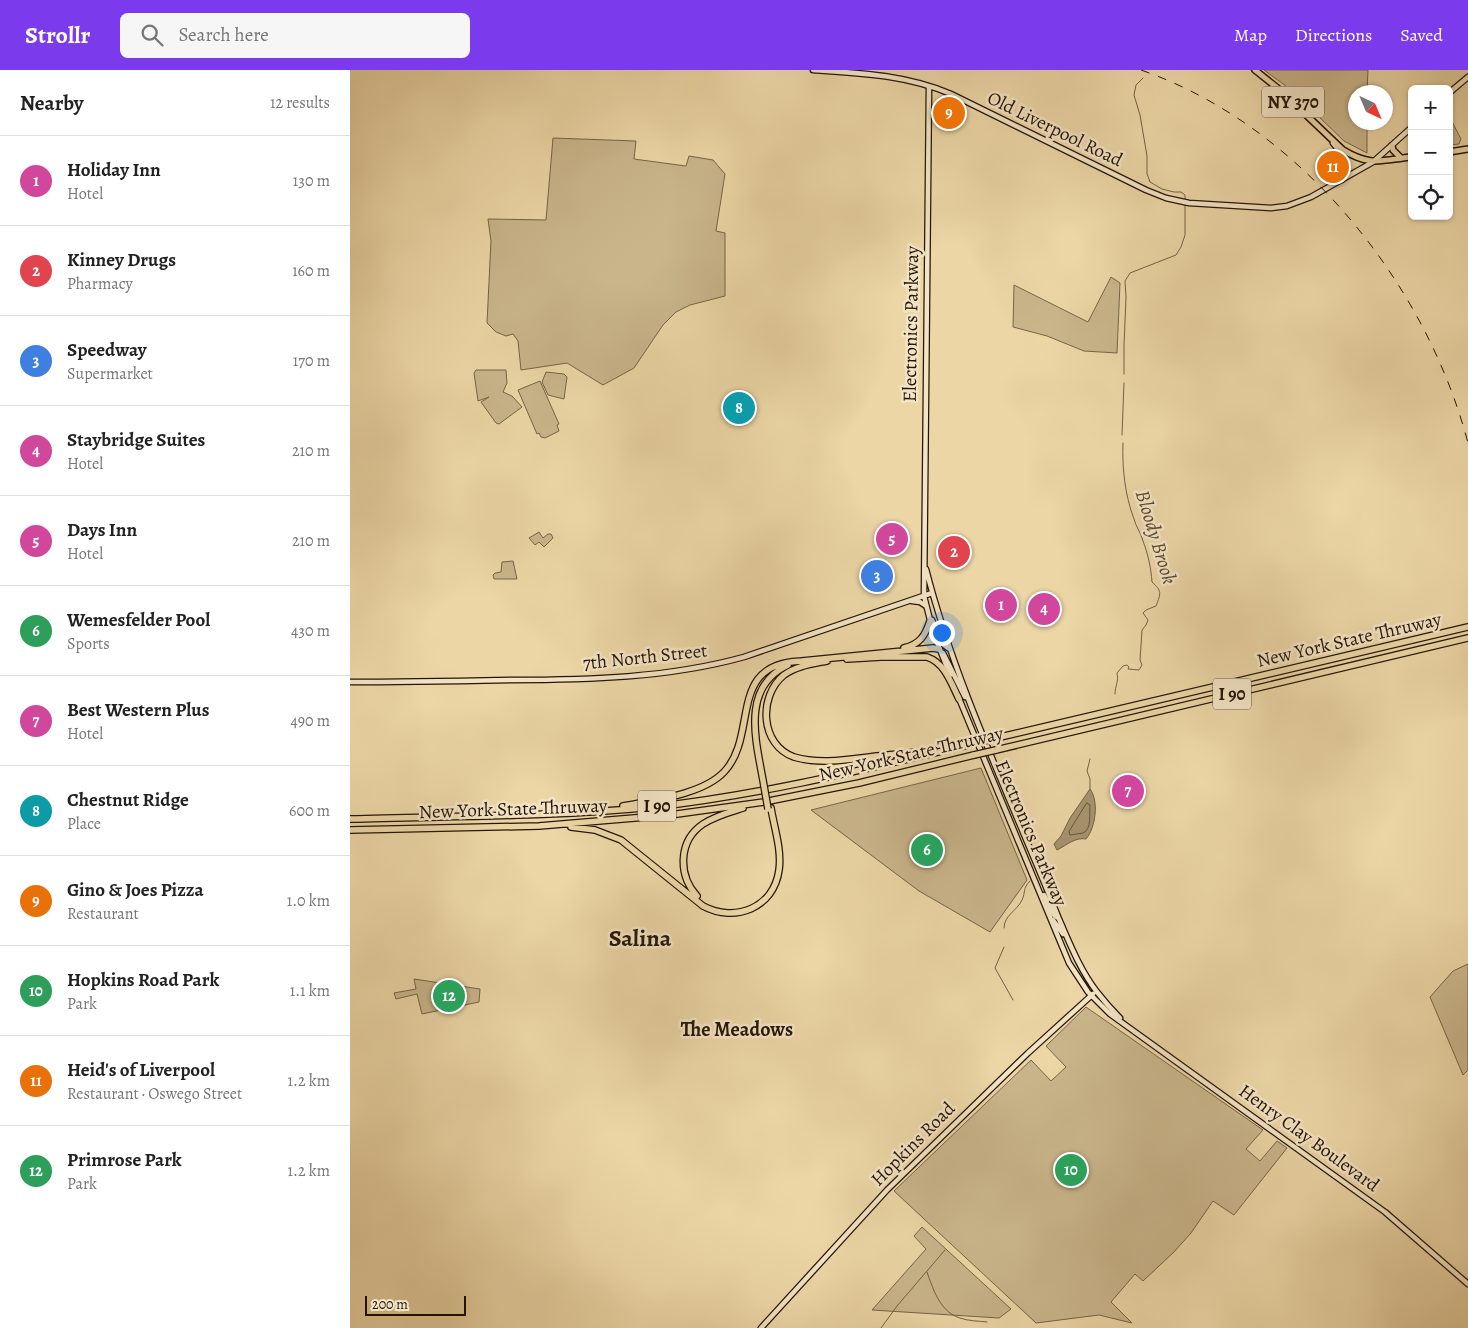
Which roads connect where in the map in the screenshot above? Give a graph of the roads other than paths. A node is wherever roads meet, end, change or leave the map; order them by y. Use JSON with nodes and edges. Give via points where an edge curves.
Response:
{"nodes":[{"id":1,"x":814,"y":70,"type":"edge"},
{"id":2,"x":1255,"y":70,"type":"edge"},
{"id":3,"x":1468,"y":78,"type":"edge"},
{"id":4,"x":929,"y":86,"type":"junction"},
{"id":5,"x":1453,"y":90,"type":"edge"},
{"id":6,"x":1410,"y":130,"type":"edge"},
{"id":7,"x":1329,"y":138,"type":"junction"},
{"id":8,"x":1392,"y":146,"type":"junction"},
{"id":9,"x":1468,"y":149,"type":"edge"},
{"id":10,"x":1453,"y":151,"type":"edge"},
{"id":11,"x":1408,"y":157,"type":"edge"},
{"id":12,"x":1401,"y":158,"type":"junction"},
{"id":13,"x":1373,"y":162,"type":"junction"},
{"id":14,"x":1342,"y":180,"type":"junction"},
{"id":15,"x":924,"y":563,"type":"junction"},
{"id":16,"x":932,"y":593,"type":"junction"},
{"id":17,"x":924,"y":596,"type":"junction"},
{"id":18,"x":908,"y":601,"type":"junction"},
{"id":19,"x":926,"y":606,"type":"junction"},
{"id":20,"x":928,"y":612,"type":"junction"},
{"id":21,"x":930,"y":621,"type":"junction"},
{"id":22,"x":1468,"y":627,"type":"edge"},
{"id":23,"x":1468,"y":638,"type":"edge"},
{"id":24,"x":939,"y":649,"type":"junction"},
{"id":25,"x":949,"y":649,"type":"junction"},
{"id":26,"x":879,"y":655,"type":"junction"},
{"id":27,"x":805,"y":661,"type":"junction"},
{"id":28,"x":827,"y":661,"type":"junction"},
{"id":29,"x":350,"y":682,"type":"edge"},
{"id":30,"x":959,"y":699,"type":"junction"},
{"id":31,"x":974,"y":714,"type":"junction"},
{"id":32,"x":958,"y":747,"type":"junction"},
{"id":33,"x":765,"y":786,"type":"junction"},
{"id":34,"x":764,"y":802,"type":"junction"},
{"id":35,"x":770,"y":809,"type":"junction"},
{"id":36,"x":586,"y":811,"type":"junction"},
{"id":37,"x":350,"y":819,"type":"edge"},
{"id":38,"x":539,"y":826,"type":"junction"},
{"id":39,"x":350,"y":830,"type":"edge"},
{"id":40,"x":1035,"y":882,"type":"junction"},
{"id":41,"x":1051,"y":918,"type":"junction"},
{"id":42,"x":1059,"y":919,"type":"junction"},
{"id":43,"x":1067,"y":939,"type":"junction"},
{"id":44,"x":1096,"y":992,"type":"junction"},
{"id":45,"x":1091,"y":996,"type":"junction"},
{"id":46,"x":1125,"y":1024,"type":"junction"},
{"id":47,"x":1468,"y":1284,"type":"edge"},
{"id":48,"x":760,"y":1328,"type":"edge"}],
"edges":[{"from":1,"to":4,"type":"main road","name":"Old Liverpool Road","via":[[890,76]]},
{"from":2,"to":7,"type":"main road","number":"NY 370"},
{"from":3,"to":5,"type":"main road"},
{"from":4,"to":14,"type":"main road","name":"Old Liverpool Road","via":[[1146,190],[1183,202],[1271,208],[1296,204]]},
{"from":4,"to":15,"type":"main road","name":"Electronics Parkway"},
{"from":6,"to":8,"type":"main road","name":"Old Liverpool Road"},
{"from":7,"to":13,"type":"main road","number":"NY 370","via":[[1353,156]]},
{"from":7,"to":14,"type":"main road","via":[[1344,159],[1346,166]]},
{"from":8,"to":12,"type":"main road"},
{"from":8,"to":13,"type":"main road","name":"Old Liverpool Road"},
{"from":9,"to":10,"type":"main road"},
{"from":11,"to":12,"type":"main road","number":"NY 370"},
{"from":12,"to":13,"type":"main road","number":"NY 370"},
{"from":13,"to":14,"type":"main road","name":"Old Liverpool Road"},
{"from":15,"to":16,"type":"main road","name":"Electronics Parkway"},
{"from":15,"to":17,"type":"main road","name":"Electronics Parkway"},
{"from":16,"to":17,"type":"main road","name":"7th North Street"},
{"from":16,"to":25,"type":"main road","name":"Electronics Parkway"},
{"from":17,"to":18,"type":"main road","name":"7th North Street"},
{"from":17,"to":19,"type":"main road","name":"Electronics Parkway"},
{"from":18,"to":19,"type":"main road"},
{"from":18,"to":29,"type":"main road","name":"7th North Street","via":[[744,657],[682,670],[570,680]]},
{"from":19,"to":20,"type":"main road","name":"Electronics Parkway"},
{"from":20,"to":21,"type":"main road","name":"Electronics Parkway"},
{"from":20,"to":25,"type":"main road"},
{"from":21,"to":24,"type":"main road","name":"Electronics Parkway"},
{"from":21,"to":26,"type":"highway","via":[[916,644]]},
{"from":22,"to":32,"type":"highway","name":"New York State Thruway","number":"I 90","bridge":true},
{"from":23,"to":34,"type":"highway","name":"New York State Thruway","number":"I 90","bridge":true,"via":[[859,783]]},
{"from":24,"to":25,"type":"main road"},
{"from":24,"to":26,"type":"highway"},
{"from":24,"to":30,"type":"main road","name":"Electronics Parkway"},
{"from":24,"to":31,"type":"main road","via":[[948,660]]},
{"from":25,"to":31,"type":"main road","name":"Electronics Parkway"},
{"from":26,"to":27,"type":"highway"},
{"from":26,"to":28,"type":"highway"},
{"from":26,"to":30,"type":"highway","via":[[933,659],[944,668]]},
{"from":27,"to":33,"type":"highway","via":[[787,665],[774,673],[758,696],[755,733]]},
{"from":27,"to":36,"type":"highway","via":[[785,662],[758,680],[748,699],[736,755],[714,780],[678,794]]},
{"from":28,"to":32,"type":"highway","via":[[793,670],[772,689],[766,707],[768,729],[784,750],[794,756],[819,761]]},
{"from":28,"to":33,"type":"highway","via":[[789,667],[774,676],[762,693],[758,725]]},
{"from":30,"to":40,"type":"main road","name":"Electronics Parkway"},
{"from":31,"to":42,"type":"main road","name":"Electronics Parkway"},
{"from":32,"to":36,"type":"highway","name":"New York State Thruway","number":"I 90","via":[[760,791],[653,806]]},
{"from":33,"to":35,"type":"highway","bridge":true},
{"from":34,"to":35,"type":"highway","via":[[715,818],[698,828],[689,841],[683,857],[685,876],[691,890],[702,901],[714,908],[736,910],[753,905],[769,890],[776,876],[777,862]]},
{"from":34,"to":38,"type":"highway","name":"New York State Thruway","number":"I 90","via":[[670,815]]},
{"from":35,"to":38,"type":"highway","via":[[780,862],[777,880],[764,900],[733,914],[703,906],[632,847],[610,834],[582,827]]},
{"from":36,"to":37,"type":"highway","name":"New York State Thruway","number":"I 90"},
{"from":38,"to":39,"type":"highway","name":"New York State Thruway","number":"I 90"},
{"from":40,"to":41,"type":"main road","name":"Electronics Parkway"},
{"from":40,"to":42,"type":"main road"},
{"from":41,"to":43,"type":"main road"},
{"from":41,"to":45,"type":"main road","name":"Electronics Parkway","via":[[1069,963]]},
{"from":42,"to":43,"type":"main road","name":"Electronics Parkway"},
{"from":43,"to":44,"type":"main road","name":"Electronics Parkway"},
{"from":44,"to":45,"type":"main road","name":"Hopkins Road"},
{"from":44,"to":46,"type":"main road","name":"Henry Clay Boulevard"},
{"from":45,"to":46,"type":"main road","name":"Henry Clay Boulevard"},
{"from":45,"to":48,"type":"main road","name":"Hopkins Road","via":[[887,1190]]},
{"from":46,"to":47,"type":"main road","name":"Henry Clay Boulevard","via":[[1380,1208]]}]}
